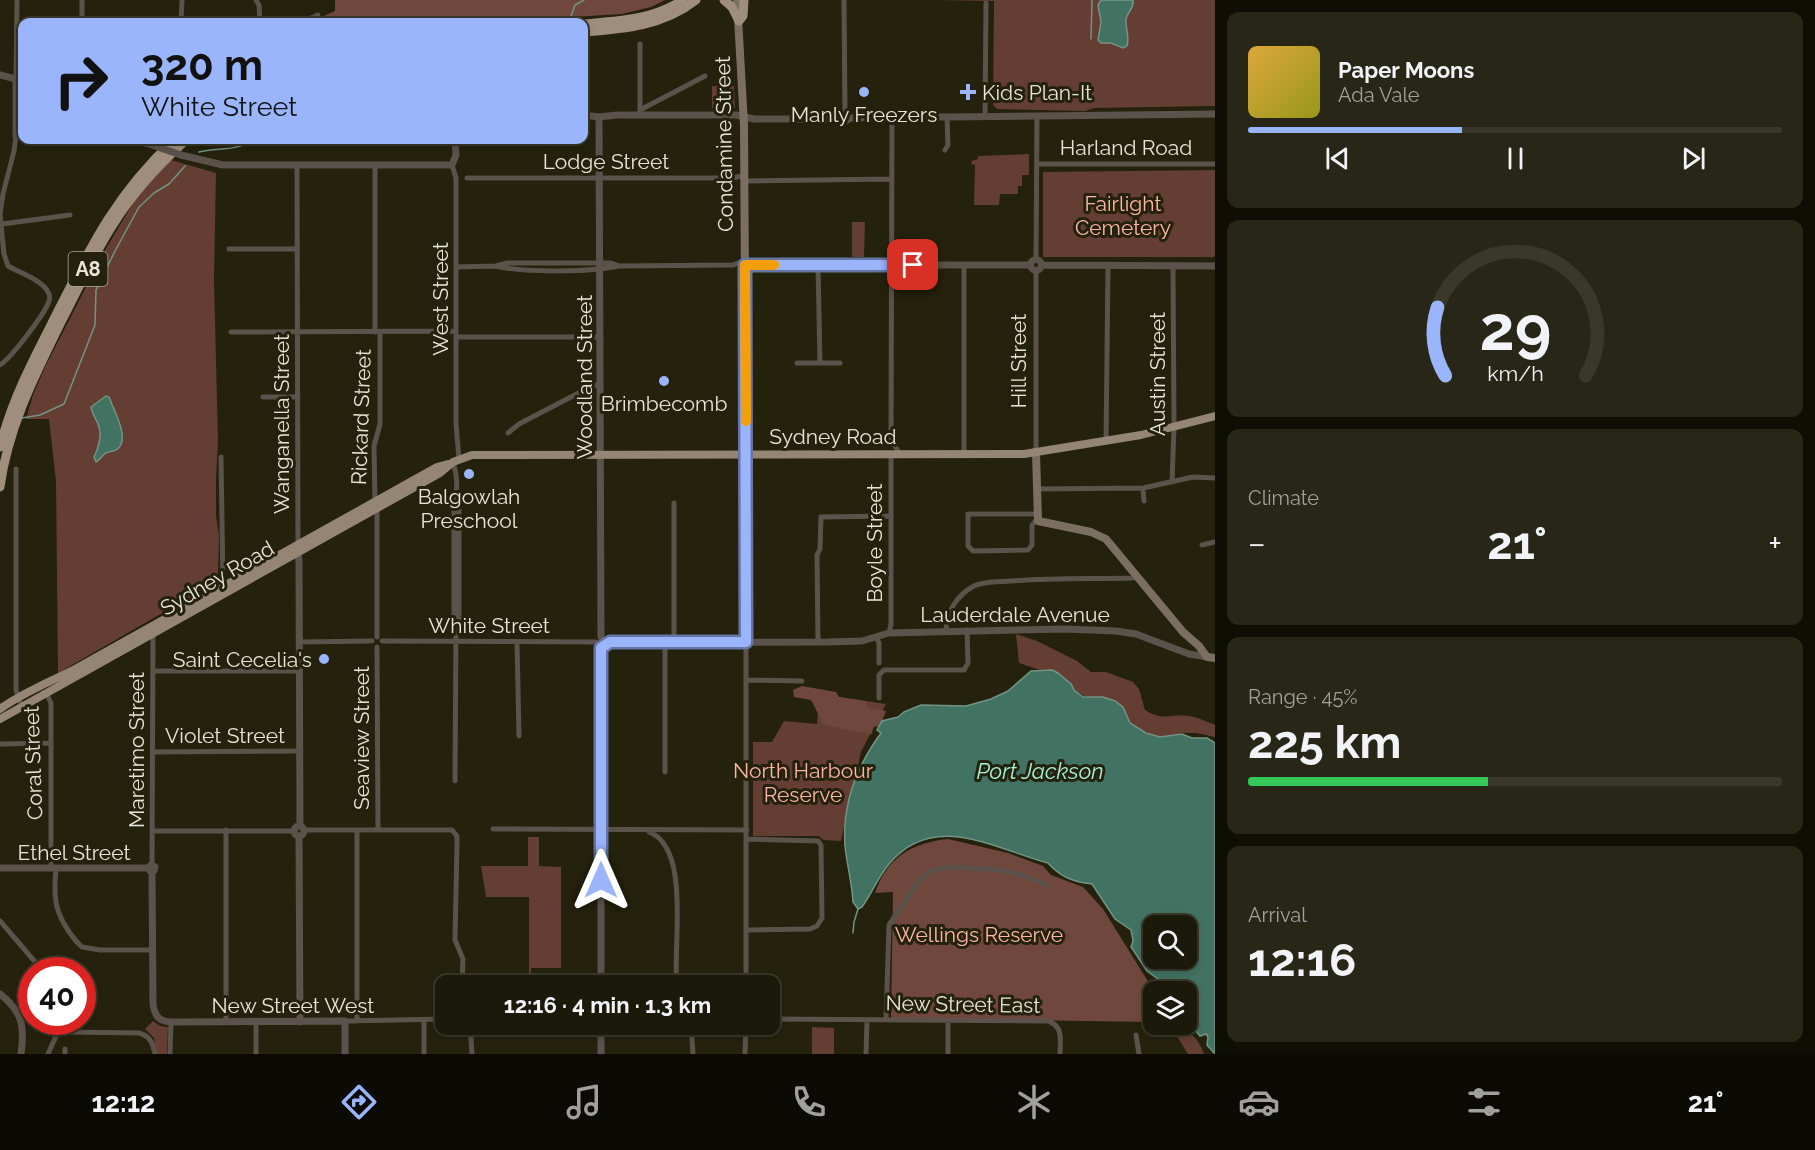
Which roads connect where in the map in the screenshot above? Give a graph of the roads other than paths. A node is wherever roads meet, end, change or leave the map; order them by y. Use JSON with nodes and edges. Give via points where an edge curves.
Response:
{"nodes":[{"id":1,"x":17,"y":0,"type":"edge"},
{"id":2,"x":82,"y":0,"type":"edge"},
{"id":3,"x":182,"y":0,"type":"edge"},
{"id":4,"x":256,"y":0,"type":"edge"},
{"id":5,"x":683,"y":0,"type":"edge"},
{"id":6,"x":724,"y":0,"type":"edge"},
{"id":7,"x":732,"y":0,"type":"edge"},
{"id":8,"x":737,"y":0,"type":"edge"},
{"id":9,"x":744,"y":0,"type":"edge"},
{"id":10,"x":844,"y":0,"type":"edge"},
{"id":11,"x":697,"y":1,"type":"edge"},
{"id":12,"x":986,"y":3,"type":"dead end"},
{"id":13,"x":318,"y":15,"type":"dead end"},
{"id":14,"x":19,"y":18,"type":"edge"},
{"id":15,"x":82,"y":18,"type":"edge"},
{"id":16,"x":182,"y":18,"type":"edge"},
{"id":17,"x":260,"y":18,"type":"edge"},
{"id":18,"x":311,"y":18,"type":"edge"},
{"id":19,"x":739,"y":21,"type":"junction"},
{"id":20,"x":588,"y":24,"type":"edge"},
{"id":21,"x":588,"y":32,"type":"edge"},
{"id":22,"x":640,"y":44,"type":"dead end"},
{"id":23,"x":18,"y":56,"type":"edge"},
{"id":24,"x":0,"y":75,"type":"edge"},
{"id":25,"x":705,"y":76,"type":"dead end"},
{"id":26,"x":16,"y":79,"type":"junction"},
{"id":27,"x":640,"y":112,"type":"junction"},
{"id":28,"x":1215,"y":114,"type":"edge"},
{"id":29,"x":588,"y":116,"type":"edge"},
{"id":30,"x":1036,"y":116,"type":"junction"},
{"id":31,"x":18,"y":117,"type":"edge"},
{"id":32,"x":599,"y":117,"type":"junction"},
{"id":33,"x":744,"y":117,"type":"junction"},
{"id":34,"x":845,"y":117,"type":"junction"},
{"id":35,"x":947,"y":117,"type":"junction"},
{"id":36,"x":985,"y":117,"type":"junction"},
{"id":37,"x":892,"y":118,"type":"junction"},
{"id":38,"x":18,"y":139,"type":"edge"},
{"id":39,"x":149,"y":144,"type":"edge"},
{"id":40,"x":170,"y":144,"type":"edge"},
{"id":41,"x":182,"y":144,"type":"edge"},
{"id":42,"x":455,"y":144,"type":"edge"},
{"id":43,"x":945,"y":150,"type":"dead end"},
{"id":44,"x":1037,"y":164,"type":"junction"},
{"id":45,"x":1215,"y":164,"type":"edge"},
{"id":46,"x":375,"y":165,"type":"junction"},
{"id":47,"x":452,"y":165,"type":"junction"},
{"id":48,"x":297,"y":167,"type":"junction"},
{"id":49,"x":467,"y":177,"type":"dead end"},
{"id":50,"x":600,"y":178,"type":"junction"},
{"id":51,"x":745,"y":178,"type":"junction"},
{"id":52,"x":892,"y":179,"type":"junction"},
{"id":53,"x":70,"y":215,"type":"dead end"},
{"id":54,"x":2,"y":224,"type":"junction"},
{"id":55,"x":229,"y":249,"type":"dead end"},
{"id":56,"x":297,"y":249,"type":"junction"},
{"id":57,"x":2,"y":254,"type":"edge"},
{"id":58,"x":745,"y":262,"type":"junction"},
{"id":59,"x":818,"y":265,"type":"junction"},
{"id":60,"x":892,"y":265,"type":"junction"},
{"id":61,"x":964,"y":265,"type":"junction"},
{"id":62,"x":1036,"y":265,"type":"junction"},
{"id":63,"x":600,"y":266,"type":"junction"},
{"id":64,"x":1108,"y":266,"type":"junction"},
{"id":65,"x":1173,"y":266,"type":"junction"},
{"id":66,"x":1215,"y":266,"type":"edge"},
{"id":67,"x":456,"y":267,"type":"junction"},
{"id":68,"x":231,"y":332,"type":"dead end"},
{"id":69,"x":297,"y":332,"type":"junction"},
{"id":70,"x":377,"y":332,"type":"junction"},
{"id":71,"x":456,"y":334,"type":"junction"},
{"id":72,"x":601,"y":337,"type":"junction"},
{"id":73,"x":797,"y":363,"type":"dead end"},
{"id":74,"x":820,"y":363,"type":"junction"},
{"id":75,"x":840,"y":363,"type":"dead end"},
{"id":76,"x":0,"y":365,"type":"edge"},
{"id":77,"x":601,"y":385,"type":"junction"},
{"id":78,"x":263,"y":397,"type":"dead end"},
{"id":79,"x":298,"y":397,"type":"junction"},
{"id":80,"x":1215,"y":416,"type":"edge"},
{"id":81,"x":12,"y":420,"type":"junction"},
{"id":82,"x":1174,"y":428,"type":"junction"},
{"id":83,"x":508,"y":433,"type":"dead end"},
{"id":84,"x":1106,"y":442,"type":"junction"},
{"id":85,"x":0,"y":447,"type":"edge"},
{"id":86,"x":1036,"y":452,"type":"junction"},
{"id":87,"x":896,"y":454,"type":"junction"},
{"id":88,"x":964,"y":454,"type":"junction"},
{"id":89,"x":601,"y":455,"type":"junction"},
{"id":90,"x":746,"y":455,"type":"junction"},
{"id":91,"x":221,"y":457,"type":"dead end"},
{"id":92,"x":453,"y":462,"type":"junction"},
{"id":93,"x":16,"y":469,"type":"dead end"},
{"id":94,"x":1215,"y":478,"type":"edge"},
{"id":95,"x":1172,"y":482,"type":"junction"},
{"id":96,"x":0,"y":487,"type":"edge"},
{"id":97,"x":1143,"y":488,"type":"junction"},
{"id":98,"x":1036,"y":489,"type":"junction"},
{"id":99,"x":1144,"y":501,"type":"dead end"},
{"id":100,"x":674,"y":502,"type":"dead end"},
{"id":101,"x":376,"y":505,"type":"junction"},
{"id":102,"x":891,"y":516,"type":"junction"},
{"id":103,"x":1037,"y":516,"type":"junction"},
{"id":104,"x":1215,"y":542,"type":"edge"},
{"id":105,"x":1202,"y":545,"type":"dead end"},
{"id":106,"x":298,"y":549,"type":"junction"},
{"id":107,"x":1136,"y":576,"type":"junction"},
{"id":108,"x":223,"y":591,"type":"junction"},
{"id":109,"x":967,"y":630,"type":"junction"},
{"id":110,"x":946,"y":631,"type":"junction"},
{"id":111,"x":150,"y":632,"type":"junction"},
{"id":112,"x":882,"y":635,"type":"junction"},
{"id":113,"x":380,"y":639,"type":"junction"},
{"id":114,"x":372,"y":641,"type":"junction"},
{"id":115,"x":456,"y":641,"type":"junction"},
{"id":116,"x":299,"y":642,"type":"junction"},
{"id":117,"x":517,"y":642,"type":"junction"},
{"id":118,"x":674,"y":642,"type":"junction"},
{"id":119,"x":746,"y":642,"type":"junction"},
{"id":120,"x":818,"y":642,"type":"junction"},
{"id":121,"x":601,"y":643,"type":"junction"},
{"id":122,"x":665,"y":643,"type":"junction"},
{"id":123,"x":377,"y":647,"type":"junction"},
{"id":124,"x":1211,"y":658,"type":"edge"},
{"id":125,"x":879,"y":663,"type":"dead end"},
{"id":126,"x":153,"y":670,"type":"junction"},
{"id":127,"x":299,"y":671,"type":"junction"},
{"id":128,"x":746,"y":680,"type":"junction"},
{"id":129,"x":802,"y":681,"type":"dead end"},
{"id":130,"x":46,"y":693,"type":"junction"},
{"id":131,"x":0,"y":696,"type":"edge"},
{"id":132,"x":16,"y":698,"type":"junction"},
{"id":133,"x":879,"y":698,"type":"dead end"},
{"id":134,"x":21,"y":707,"type":"junction"},
{"id":135,"x":0,"y":709,"type":"edge"},
{"id":136,"x":0,"y":719,"type":"edge"},
{"id":137,"x":519,"y":736,"type":"dead end"},
{"id":138,"x":51,"y":743,"type":"junction"},
{"id":139,"x":0,"y":744,"type":"edge"},
{"id":140,"x":299,"y":751,"type":"junction"},
{"id":141,"x":152,"y":752,"type":"junction"},
{"id":142,"x":665,"y":772,"type":"dead end"},
{"id":143,"x":455,"y":781,"type":"dead end"},
{"id":144,"x":378,"y":829,"type":"junction"},
{"id":145,"x":493,"y":829,"type":"dead end"},
{"id":146,"x":226,"y":830,"type":"junction"},
{"id":147,"x":357,"y":830,"type":"junction"},
{"id":148,"x":601,"y":830,"type":"junction"},
{"id":149,"x":645,"y":830,"type":"junction"},
{"id":150,"x":747,"y":830,"type":"junction"},
{"id":151,"x":152,"y":831,"type":"junction"},
{"id":152,"x":299,"y":831,"type":"junction"},
{"id":153,"x":747,"y":839,"type":"junction"},
{"id":154,"x":0,"y":868,"type":"edge"},
{"id":155,"x":53,"y":868,"type":"junction"},
{"id":156,"x":151,"y":868,"type":"junction"},
{"id":157,"x":1047,"y":885,"type":"dead end"},
{"id":158,"x":0,"y":921,"type":"edge"},
{"id":159,"x":747,"y":930,"type":"junction"},
{"id":160,"x":153,"y":950,"type":"junction"},
{"id":161,"x":31,"y":957,"type":"edge"},
{"id":162,"x":462,"y":975,"type":"edge"},
{"id":163,"x":601,"y":975,"type":"edge"},
{"id":164,"x":677,"y":975,"type":"edge"},
{"id":165,"x":746,"y":975,"type":"edge"},
{"id":166,"x":0,"y":994,"type":"edge"},
{"id":167,"x":780,"y":1019,"type":"edge"},
{"id":168,"x":424,"y":1020,"type":"junction"},
{"id":169,"x":435,"y":1020,"type":"edge"},
{"id":170,"x":867,"y":1020,"type":"junction"},
{"id":171,"x":886,"y":1020,"type":"junction"},
{"id":172,"x":948,"y":1020,"type":"junction"},
{"id":173,"x":345,"y":1021,"type":"junction"},
{"id":174,"x":357,"y":1021,"type":"junction"},
{"id":175,"x":171,"y":1022,"type":"junction"},
{"id":176,"x":226,"y":1022,"type":"junction"},
{"id":177,"x":300,"y":1022,"type":"junction"},
{"id":178,"x":256,"y":1023,"type":"junction"},
{"id":179,"x":96,"y":1032,"type":"edge"},
{"id":180,"x":57,"y":1035,"type":"edge"},
{"id":181,"x":471,"y":1035,"type":"edge"},
{"id":182,"x":601,"y":1035,"type":"edge"},
{"id":183,"x":692,"y":1035,"type":"edge"},
{"id":184,"x":746,"y":1035,"type":"edge"},
{"id":185,"x":1136,"y":1035,"type":"dead end"},
{"id":186,"x":21,"y":1054,"type":"edge"},
{"id":187,"x":48,"y":1054,"type":"edge"},
{"id":188,"x":155,"y":1054,"type":"edge"},
{"id":189,"x":170,"y":1054,"type":"edge"},
{"id":190,"x":256,"y":1054,"type":"edge"},
{"id":191,"x":345,"y":1054,"type":"edge"},
{"id":192,"x":424,"y":1054,"type":"edge"},
{"id":193,"x":472,"y":1054,"type":"edge"},
{"id":194,"x":601,"y":1054,"type":"edge"},
{"id":195,"x":693,"y":1054,"type":"edge"},
{"id":196,"x":745,"y":1054,"type":"edge"},
{"id":197,"x":866,"y":1054,"type":"edge"},
{"id":198,"x":948,"y":1054,"type":"edge"},
{"id":199,"x":1060,"y":1054,"type":"edge"},
{"id":200,"x":1138,"y":1054,"type":"edge"}],
"edges":[{"from":1,"to":14,"type":"street"},
{"from":2,"to":15,"type":"street"},
{"from":3,"to":16,"type":"street"},
{"from":4,"to":17,"type":"street"},
{"from":5,"to":20,"type":"highway","via":[[648,16]]},
{"from":6,"to":19,"type":"highway"},
{"from":7,"to":19,"type":"main road","name":"Condamine Street"},
{"from":8,"to":19,"type":"main road","name":"Condamine Street"},
{"from":9,"to":19,"type":"highway"},
{"from":10,"to":34,"type":"street"},
{"from":11,"to":21,"type":"highway","via":[[641,26]]},
{"from":12,"to":36,"type":"street"},
{"from":13,"to":18,"type":"street"},
{"from":19,"to":33,"type":"main road","name":"Condamine Street"},
{"from":22,"to":27,"type":"street"},
{"from":23,"to":26,"type":"street"},
{"from":24,"to":26,"type":"street"},
{"from":25,"to":27,"type":"street"},
{"from":26,"to":31,"type":"street"},
{"from":27,"to":32,"type":"street"},
{"from":27,"to":33,"type":"street"},
{"from":28,"to":30,"type":"street"},
{"from":29,"to":32,"type":"street"},
{"from":30,"to":36,"type":"street"},
{"from":30,"to":44,"type":"street","name":"Hill Street"},
{"from":32,"to":50,"type":"street","name":"Woodland Street"},
{"from":33,"to":34,"type":"street"},
{"from":33,"to":51,"type":"main road","name":"Condamine Street"},
{"from":34,"to":37,"type":"street"},
{"from":35,"to":36,"type":"street"},
{"from":35,"to":37,"type":"street"},
{"from":35,"to":43,"type":"street"},
{"from":37,"to":52,"type":"street"},
{"from":38,"to":54,"type":"street","via":[[3,194]]},
{"from":39,"to":48,"type":"street","bridge":true,"via":[[223,165]]},
{"from":40,"to":81,"type":"highway","number":"A8","via":[[129,187],[93,242],[25,376]]},
{"from":41,"to":81,"type":"highway","number":"A8","via":[[151,174],[113,224]]},
{"from":42,"to":47,"type":"street","name":"West Street"},
{"from":44,"to":45,"type":"street","name":"Harland Road"},
{"from":44,"to":62,"type":"street","name":"Hill Street"},
{"from":46,"to":47,"type":"street"},
{"from":46,"to":48,"type":"street"},
{"from":46,"to":70,"type":"street","name":"Rickard Street"},
{"from":47,"to":67,"type":"street","name":"West Street","via":[[456,178]]},
{"from":48,"to":56,"type":"street","name":"Wanganella Street"},
{"from":49,"to":50,"type":"street","name":"Lodge Street"},
{"from":50,"to":51,"type":"street","name":"Lodge Street"},
{"from":50,"to":63,"type":"street","name":"Woodland Street"},
{"from":51,"to":52,"type":"street","name":"Lodge Street"},
{"from":51,"to":58,"type":"main road","name":"Condamine Street"},
{"from":52,"to":60,"type":"street"},
{"from":53,"to":54,"type":"street"},
{"from":54,"to":57,"type":"street"},
{"from":55,"to":56,"type":"street"},
{"from":56,"to":69,"type":"street","name":"Wanganella Street"},
{"from":57,"to":76,"type":"street","via":[[8,266],[40,284],[50,297],[11,356]]},
{"from":58,"to":59,"type":"street"},
{"from":58,"to":63,"type":"street"},
{"from":58,"to":90,"type":"main road","name":"Condamine Street"},
{"from":59,"to":60,"type":"street"},
{"from":59,"to":74,"type":"street"},
{"from":60,"to":61,"type":"street"},
{"from":60,"to":87,"type":"street","via":[[891,440]]},
{"from":61,"to":62,"type":"street"},
{"from":61,"to":88,"type":"street"},
{"from":62,"to":64,"type":"street"},
{"from":62,"to":86,"type":"street","name":"Hill Street"},
{"from":63,"to":67,"type":"street"},
{"from":63,"to":72,"type":"street","name":"Woodland Street"},
{"from":64,"to":65,"type":"street"},
{"from":64,"to":84,"type":"street"},
{"from":65,"to":66,"type":"street"},
{"from":65,"to":82,"type":"street","name":"Austin Street"},
{"from":67,"to":71,"type":"street","name":"West Street"},
{"from":68,"to":69,"type":"street"},
{"from":69,"to":70,"type":"street"},
{"from":69,"to":79,"type":"street","name":"Wanganella Street"},
{"from":70,"to":71,"type":"street"},
{"from":70,"to":101,"type":"street","name":"Rickard Street","via":[[380,423],[374,446]]},
{"from":71,"to":72,"type":"street"},
{"from":71,"to":92,"type":"street","name":"West Street","via":[[457,443]]},
{"from":72,"to":77,"type":"street","name":"Woodland Street"},
{"from":73,"to":74,"type":"street"},
{"from":74,"to":75,"type":"street"},
{"from":77,"to":83,"type":"street","via":[[594,385]]},
{"from":77,"to":89,"type":"street","name":"Woodland Street"},
{"from":78,"to":79,"type":"street"},
{"from":79,"to":106,"type":"street","name":"Wanganella Street"},
{"from":80,"to":82,"type":"main road","name":"Sydney Road"},
{"from":81,"to":85,"type":"highway","number":"A8"},
{"from":81,"to":96,"type":"highway","number":"A8"},
{"from":82,"to":84,"type":"main road","name":"Sydney Road"},
{"from":82,"to":95,"type":"street","name":"Austin Street"},
{"from":84,"to":86,"type":"main road","name":"Sydney Road"},
{"from":86,"to":88,"type":"main road","name":"Sydney Road"},
{"from":86,"to":98,"type":"main road"},
{"from":87,"to":88,"type":"main road","name":"Sydney Road"},
{"from":87,"to":90,"type":"main road","name":"Sydney Road"},
{"from":87,"to":102,"type":"street","name":"Boyle Street"},
{"from":89,"to":90,"type":"main road","name":"Sydney Road"},
{"from":89,"to":92,"type":"main road","name":"Sydney Road","via":[[482,454]]},
{"from":89,"to":121,"type":"street","name":"Woodland Street"},
{"from":90,"to":119,"type":"street","name":"Condamine Street"},
{"from":91,"to":108,"type":"street"},
{"from":92,"to":101,"type":"main road","name":"Sydney Road","via":[[440,473]]},
{"from":92,"to":115,"type":"street","name":"West Street"},
{"from":93,"to":132,"type":"street"},
{"from":94,"to":95,"type":"street","via":[[1200,476]]},
{"from":95,"to":97,"type":"street"},
{"from":97,"to":98,"type":"street"},
{"from":97,"to":99,"type":"street"},
{"from":98,"to":103,"type":"main road"},
{"from":100,"to":118,"type":"street"},
{"from":101,"to":106,"type":"main road","name":"Sydney Road"},
{"from":101,"to":113,"type":"street","name":"Seaview Street"},
{"from":102,"to":112,"type":"street","name":"Boyle Street","via":[[891,624]]},
{"from":102,"to":120,"type":"street","via":[[821,517]]},
{"from":103,"to":103,"type":"street","via":[[968,514],[968,546],[973,551],[1028,550]]},
{"from":103,"to":107,"type":"main road","via":[[1039,521],[1102,536]]},
{"from":104,"to":105,"type":"street"},
{"from":106,"to":108,"type":"main road","name":"Sydney Road"},
{"from":106,"to":116,"type":"street","name":"Wanganella Street"},
{"from":107,"to":110,"type":"street","via":[[976,585],[954,604]]},
{"from":107,"to":124,"type":"main road","via":[[1183,632]]},
{"from":108,"to":111,"type":"main road","name":"Sydney Road"},
{"from":109,"to":110,"type":"street","name":"Lauderdale Avenue"},
{"from":109,"to":124,"type":"street","name":"Lauderdale Avenue","via":[[1128,632]]},
{"from":109,"to":133,"type":"street","via":[[967,668],[884,670],[879,675]]},
{"from":110,"to":112,"type":"street","name":"Lauderdale Avenue"},
{"from":111,"to":126,"type":"street","name":"Maretimo Street"},
{"from":111,"to":130,"type":"main road","name":"Sydney Road"},
{"from":111,"to":132,"type":"main road","name":"Sydney Road"},
{"from":112,"to":120,"type":"street","name":"White Street","via":[[862,641]]},
{"from":112,"to":125,"type":"street","name":"Boyle Street"},
{"from":113,"to":114,"type":"street"},
{"from":113,"to":115,"type":"street","name":"White Street"},
{"from":113,"to":123,"type":"street"},
{"from":114,"to":116,"type":"street"},
{"from":114,"to":123,"type":"street"},
{"from":115,"to":117,"type":"street","name":"White Street"},
{"from":115,"to":143,"type":"street","name":"West Street"},
{"from":116,"to":127,"type":"street","name":"Wanganella Street"},
{"from":117,"to":121,"type":"street","name":"White Street"},
{"from":117,"to":137,"type":"street"},
{"from":118,"to":119,"type":"street","name":"White Street"},
{"from":118,"to":122,"type":"street","name":"White Street"},
{"from":119,"to":120,"type":"street","name":"White Street"},
{"from":119,"to":128,"type":"street","name":"Condamine Street"},
{"from":121,"to":122,"type":"street","name":"White Street"},
{"from":121,"to":148,"type":"street","name":"Woodland Street"},
{"from":122,"to":142,"type":"street"},
{"from":123,"to":144,"type":"street","name":"Seaview Street"},
{"from":126,"to":127,"type":"street"},
{"from":126,"to":141,"type":"street","name":"Maretimo Street"},
{"from":127,"to":140,"type":"street","name":"Wanganella Street"},
{"from":128,"to":129,"type":"street"},
{"from":128,"to":150,"type":"street","name":"Condamine Street"},
{"from":130,"to":134,"type":"main road","name":"Sydney Road"},
{"from":130,"to":138,"type":"street","name":"Coral Street","via":[[51,702]]},
{"from":131,"to":132,"type":"main road","via":[[8,702]]},
{"from":132,"to":134,"type":"street"},
{"from":132,"to":135,"type":"main road","name":"Sydney Road"},
{"from":134,"to":136,"type":"main road","name":"Sydney Road"},
{"from":138,"to":139,"type":"street"},
{"from":138,"to":155,"type":"street","name":"Coral Street"},
{"from":140,"to":141,"type":"street","name":"Violet Street"},
{"from":140,"to":152,"type":"street","name":"Wanganella Street"},
{"from":141,"to":151,"type":"street","name":"Maretimo Street"},
{"from":144,"to":147,"type":"street"},
{"from":144,"to":162,"type":"street","via":[[452,830],[457,836],[455,940],[463,959]]},
{"from":145,"to":148,"type":"street"},
{"from":146,"to":151,"type":"street"},
{"from":146,"to":152,"type":"street"},
{"from":146,"to":176,"type":"street"},
{"from":147,"to":152,"type":"street"},
{"from":147,"to":174,"type":"street","name":"Seaview Street"},
{"from":148,"to":149,"type":"street"},
{"from":148,"to":163,"type":"street","name":"Woodland Street"},
{"from":149,"to":150,"type":"street"},
{"from":149,"to":164,"type":"street","via":[[660,838],[676,871]]},
{"from":150,"to":153,"type":"street","name":"Condamine Street"},
{"from":151,"to":156,"type":"street","name":"Maretimo Street"},
{"from":152,"to":177,"type":"street","name":"Wanganella Street"},
{"from":153,"to":159,"type":"street","name":"Condamine Street"},
{"from":153,"to":159,"type":"street","via":[[815,840],[821,845],[822,918],[818,926],[810,929]]},
{"from":154,"to":155,"type":"street","name":"Ethel Street"},
{"from":155,"to":156,"type":"street","name":"Ethel Street"},
{"from":155,"to":160,"type":"street","name":"Coral Street","via":[[58,910],[82,947]]},
{"from":156,"to":160,"type":"street","name":"Maretimo Street"},
{"from":157,"to":171,"type":"street","via":[[1001,870],[950,867],[930,871],[889,925]]},
{"from":158,"to":161,"type":"street"},
{"from":159,"to":165,"type":"street","name":"Condamine Street"},
{"from":160,"to":175,"type":"street","name":"Maretimo Street","via":[[155,1014]]},
{"from":166,"to":186,"type":"street","via":[[14,1006],[21,1019]]},
{"from":167,"to":170,"type":"street","name":"New Street East"},
{"from":168,"to":169,"type":"street","name":"New Street West"},
{"from":168,"to":174,"type":"street","name":"New Street West"},
{"from":168,"to":192,"type":"street"},
{"from":170,"to":171,"type":"street","name":"New Street East"},
{"from":170,"to":197,"type":"street"},
{"from":171,"to":172,"type":"street","name":"New Street East"},
{"from":172,"to":198,"type":"street"},
{"from":172,"to":199,"type":"street","name":"New Street East","via":[[1048,1021],[1058,1027]]},
{"from":173,"to":174,"type":"street","name":"New Street West"},
{"from":173,"to":177,"type":"street","name":"New Street West"},
{"from":173,"to":191,"type":"street"},
{"from":175,"to":176,"type":"street","name":"New Street West"},
{"from":175,"to":189,"type":"street"},
{"from":176,"to":178,"type":"street","name":"New Street West"},
{"from":177,"to":178,"type":"street","name":"New Street West"},
{"from":178,"to":190,"type":"street"},
{"from":179,"to":188,"type":"street","via":[[140,1033],[149,1038]]},
{"from":180,"to":187,"type":"street"},
{"from":181,"to":193,"type":"street"},
{"from":182,"to":194,"type":"street"},
{"from":183,"to":195,"type":"street"},
{"from":184,"to":196,"type":"street"},
{"from":185,"to":200,"type":"street"}]}
